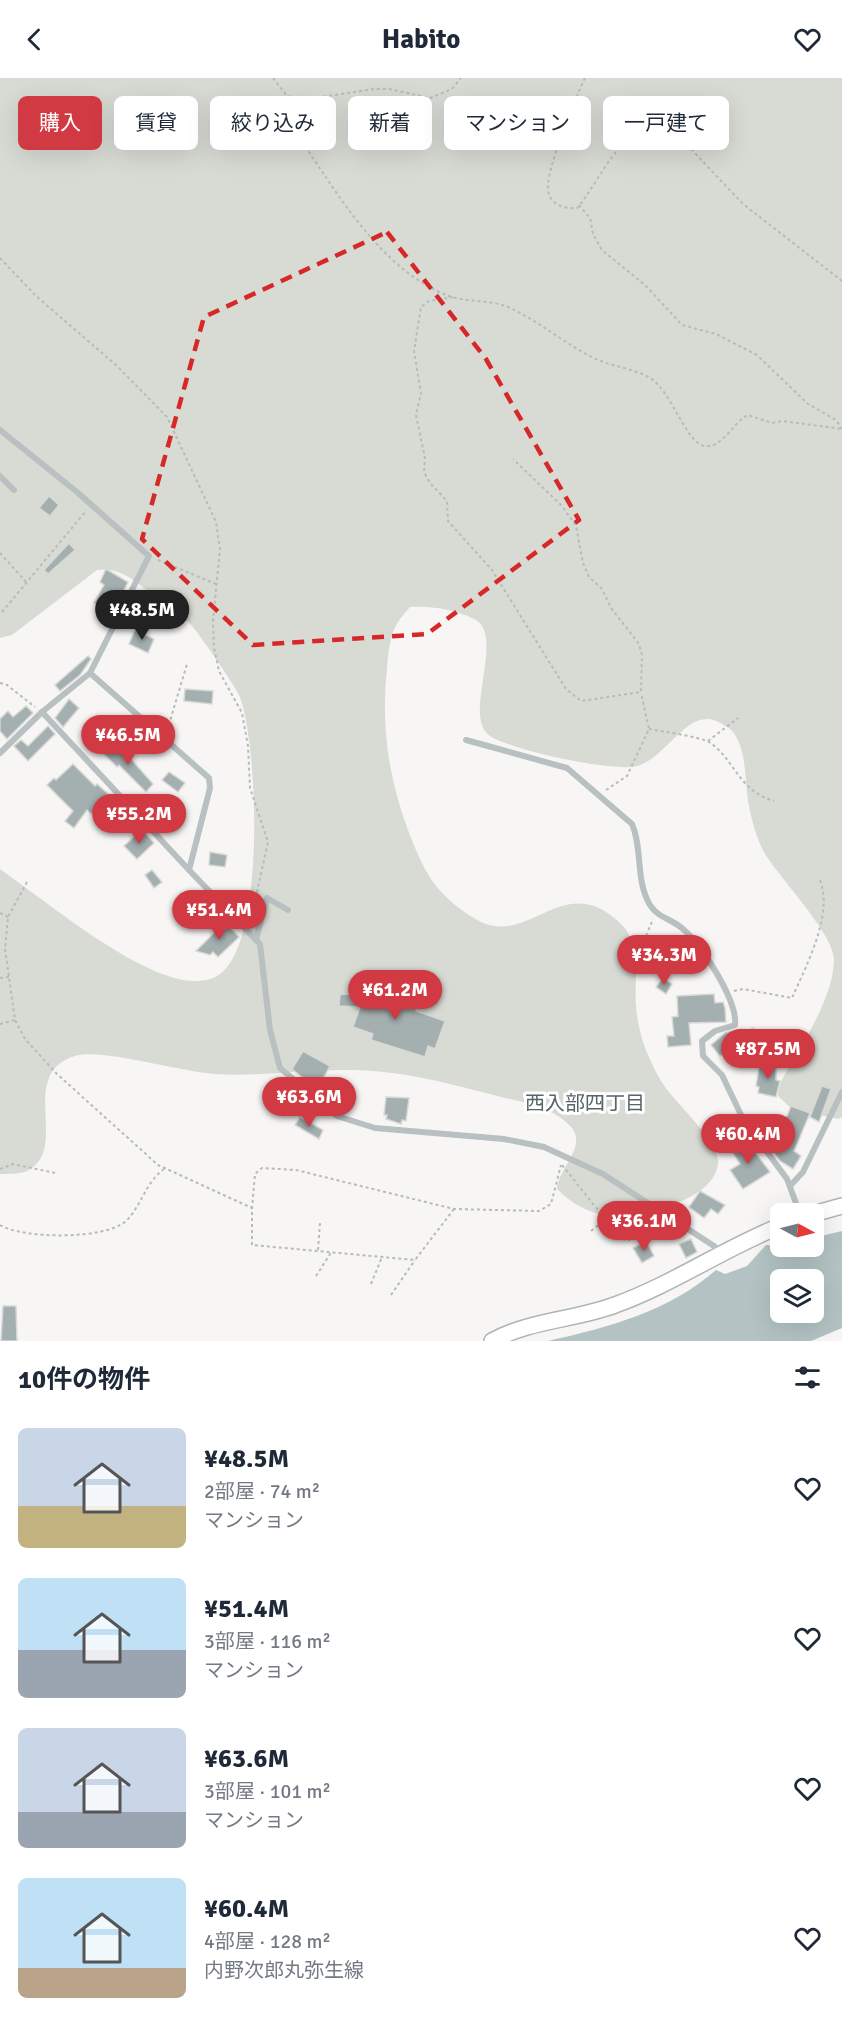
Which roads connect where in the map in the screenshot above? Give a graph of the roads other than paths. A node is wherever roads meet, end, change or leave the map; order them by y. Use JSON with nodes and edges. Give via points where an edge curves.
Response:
{"nodes":[{"id":1,"x":0,"y":430,"type":"edge"},
{"id":2,"x":0,"y":476,"type":"edge"},
{"id":3,"x":14,"y":490,"type":"dead end"},
{"id":4,"x":90,"y":673,"type":"junction"},
{"id":5,"x":42,"y":712,"type":"junction"},
{"id":6,"x":466,"y":740,"type":"dead end"},
{"id":7,"x":0,"y":753,"type":"edge"},
{"id":8,"x":189,"y":870,"type":"junction"},
{"id":9,"x":288,"y":910,"type":"dead end"},
{"id":10,"x":256,"y":940,"type":"junction"},
{"id":11,"x":842,"y":1092,"type":"edge"},
{"id":12,"x":790,"y":1186,"type":"junction"},
{"id":13,"x":796,"y":1203,"type":"edge"},
{"id":14,"x":842,"y":1206,"type":"edge"},
{"id":15,"x":824,"y":1211,"type":"edge"},
{"id":16,"x":770,"y":1230,"type":"edge"},
{"id":17,"x":720,"y":1253,"type":"junction"},
{"id":18,"x":492,"y":1341,"type":"edge"}],
"edges":[{"from":1,"to":4,"type":"street","via":[[149,556]]},
{"from":2,"to":3,"type":"street"},
{"from":4,"to":5,"type":"street"},
{"from":4,"to":8,"type":"street","via":[[209,778],[210,788]]},
{"from":5,"to":7,"type":"street"},
{"from":5,"to":8,"type":"street"},
{"from":6,"to":12,"type":"street","via":[[567,768],[632,824],[648,903],[698,943],[736,1018],[735,1025],[715,1031],[700,1047],[722,1075],[743,1119]]},
{"from":8,"to":10,"type":"street"},
{"from":9,"to":10,"type":"street","via":[[267,898]]},
{"from":10,"to":17,"type":"street","via":[[260,944],[270,1029],[280,1068],[337,1116],[375,1128],[528,1142],[603,1174]]},
{"from":11,"to":12,"type":"street","via":[[803,1172]]},
{"from":12,"to":13,"type":"street"},
{"from":14,"to":15,"type":"main road"},
{"from":16,"to":17,"type":"main road"},
{"from":17,"to":18,"type":"main road","via":[[660,1288],[613,1306],[528,1326]]}]}
